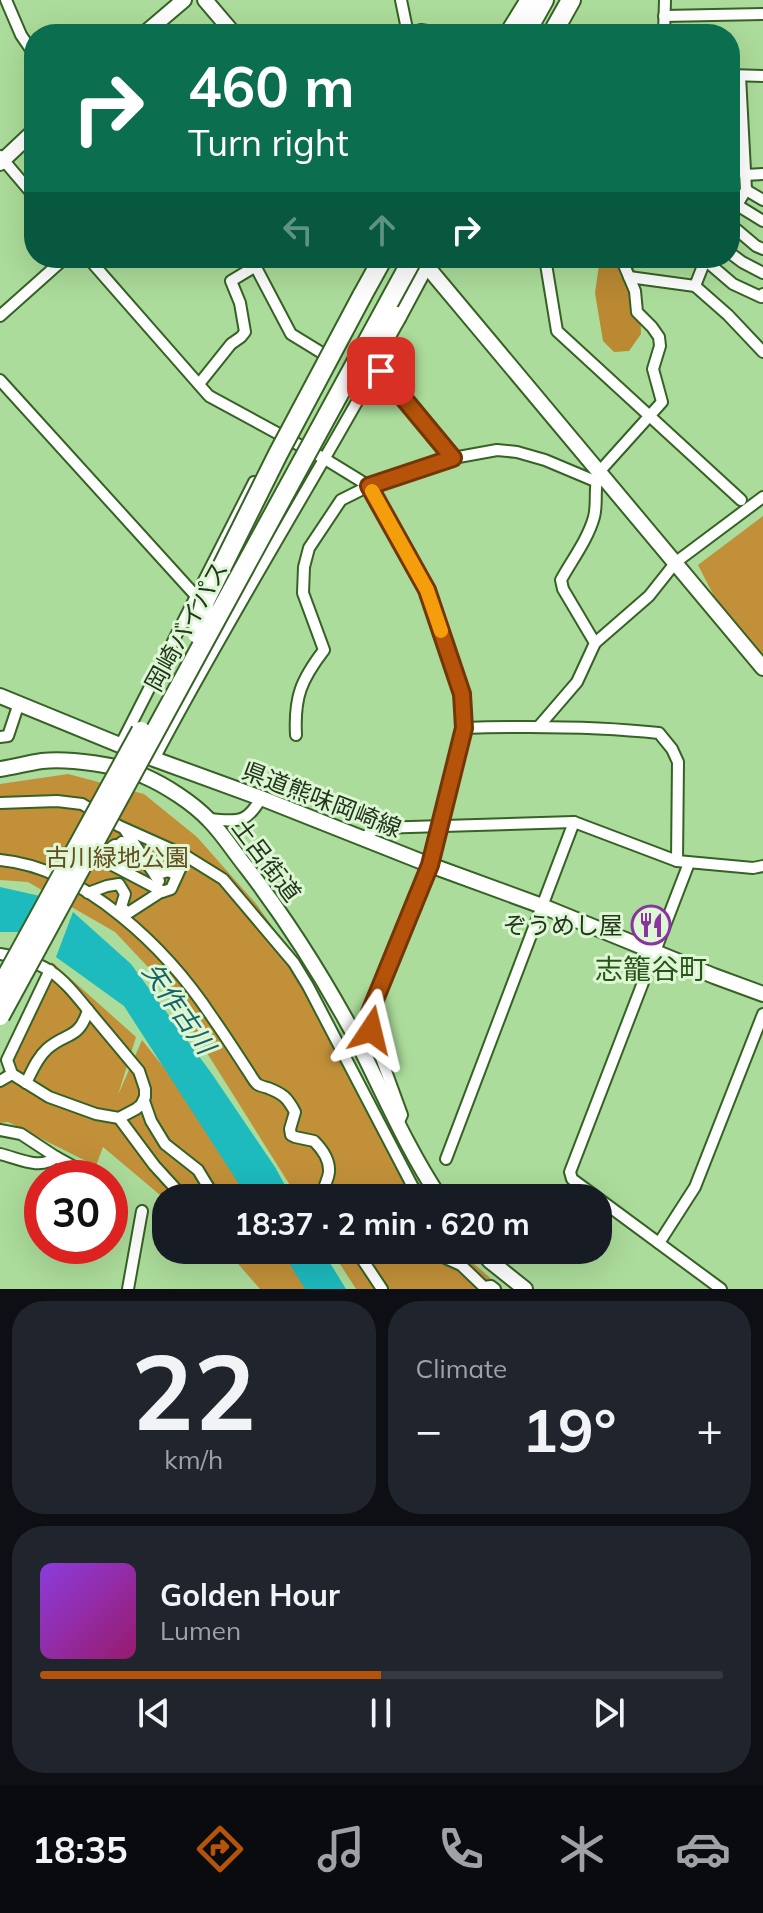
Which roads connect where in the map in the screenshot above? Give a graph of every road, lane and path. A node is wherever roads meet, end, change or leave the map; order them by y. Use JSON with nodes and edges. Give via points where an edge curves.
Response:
{"nodes":[{"id":1,"x":6,"y":0,"type":"edge"},
{"id":2,"x":184,"y":0,"type":"edge"},
{"id":3,"x":205,"y":0,"type":"edge"},
{"id":4,"x":401,"y":0,"type":"edge"},
{"id":5,"x":520,"y":0,"type":"edge"},
{"id":6,"x":530,"y":0,"type":"edge"},
{"id":7,"x":544,"y":0,"type":"edge"},
{"id":8,"x":557,"y":0,"type":"edge"},
{"id":9,"x":571,"y":0,"type":"edge"},
{"id":10,"x":581,"y":0,"type":"edge"},
{"id":11,"x":665,"y":0,"type":"edge"},
{"id":12,"x":763,"y":14,"type":"edge"},
{"id":13,"x":664,"y":16,"type":"junction"},
{"id":14,"x":156,"y":24,"type":"edge"},
{"id":15,"x":225,"y":24,"type":"edge"},
{"id":16,"x":406,"y":24,"type":"edge"},
{"id":17,"x":506,"y":24,"type":"edge"},
{"id":18,"x":515,"y":24,"type":"edge"},
{"id":19,"x":531,"y":24,"type":"edge"},
{"id":20,"x":544,"y":24,"type":"edge"},
{"id":21,"x":558,"y":24,"type":"edge"},
{"id":22,"x":566,"y":24,"type":"edge"},
{"id":23,"x":664,"y":24,"type":"edge"},
{"id":24,"x":24,"y":39,"type":"edge"},
{"id":25,"x":740,"y":75,"type":"edge"},
{"id":26,"x":763,"y":76,"type":"edge"},
{"id":27,"x":740,"y":125,"type":"edge"},
{"id":28,"x":24,"y":140,"type":"edge"},
{"id":29,"x":1,"y":160,"type":"edge"},
{"id":30,"x":763,"y":174,"type":"edge"},
{"id":31,"x":745,"y":175,"type":"junction"},
{"id":32,"x":24,"y":185,"type":"edge"},
{"id":33,"x":746,"y":190,"type":"junction"},
{"id":34,"x":740,"y":198,"type":"edge"},
{"id":35,"x":763,"y":200,"type":"edge"},
{"id":36,"x":740,"y":210,"type":"edge"},
{"id":37,"x":763,"y":221,"type":"edge"},
{"id":38,"x":740,"y":232,"type":"edge"},
{"id":39,"x":763,"y":249,"type":"edge"},
{"id":40,"x":740,"y":260,"type":"edge"},
{"id":41,"x":54,"y":268,"type":"edge"},
{"id":42,"x":97,"y":268,"type":"edge"},
{"id":43,"x":246,"y":268,"type":"edge"},
{"id":44,"x":256,"y":268,"type":"edge"},
{"id":45,"x":378,"y":268,"type":"edge"},
{"id":46,"x":395,"y":268,"type":"edge"},
{"id":47,"x":417,"y":268,"type":"edge"},
{"id":48,"x":419,"y":268,"type":"edge"},
{"id":49,"x":428,"y":268,"type":"edge"},
{"id":50,"x":547,"y":268,"type":"edge"},
{"id":51,"x":625,"y":268,"type":"edge"},
{"id":52,"x":702,"y":268,"type":"edge"},
{"id":53,"x":715,"y":268,"type":"edge"},
{"id":54,"x":763,"y":273,"type":"edge"},
{"id":55,"x":629,"y":277,"type":"junction"},
{"id":56,"x":695,"y":286,"type":"junction"},
{"id":57,"x":365,"y":292,"type":"junction"},
{"id":58,"x":410,"y":292,"type":"junction"},
{"id":59,"x":763,"y":294,"type":"edge"},
{"id":60,"x":0,"y":316,"type":"edge"},
{"id":61,"x":763,"y":352,"type":"edge"},
{"id":62,"x":322,"y":353,"type":"junction"},
{"id":63,"x":377,"y":366,"type":"junction"},
{"id":64,"x":0,"y":380,"type":"edge"},
{"id":65,"x":199,"y":384,"type":"junction"},
{"id":66,"x":649,"y":416,"type":"junction"},
{"id":67,"x":279,"y":434,"type":"junction"},
{"id":68,"x":453,"y":458,"type":"junction"},
{"id":69,"x":325,"y":459,"type":"junction"},
{"id":70,"x":597,"y":477,"type":"junction"},
{"id":71,"x":369,"y":486,"type":"junction"},
{"id":72,"x":763,"y":497,"type":"edge"},
{"id":73,"x":741,"y":500,"type":"dead end"},
{"id":74,"x":676,"y":562,"type":"junction"},
{"id":75,"x":196,"y":596,"type":"junction"},
{"id":76,"x":223,"y":609,"type":"junction"},
{"id":77,"x":197,"y":634,"type":"junction"},
{"id":78,"x":595,"y":643,"type":"junction"},
{"id":79,"x":763,"y":668,"type":"edge"},
{"id":80,"x":0,"y":696,"type":"edge"},
{"id":81,"x":19,"y":703,"type":"junction"},
{"id":82,"x":540,"y":725,"type":"junction"},
{"id":83,"x":464,"y":728,"type":"junction"},
{"id":84,"x":296,"y":735,"type":"dead end"},
{"id":85,"x":0,"y":737,"type":"edge"},
{"id":86,"x":121,"y":744,"type":"junction"},
{"id":87,"x":154,"y":759,"type":"junction"},
{"id":88,"x":0,"y":769,"type":"edge"},
{"id":89,"x":261,"y":798,"type":"junction"},
{"id":90,"x":0,"y":803,"type":"edge"},
{"id":91,"x":209,"y":819,"type":"junction"},
{"id":92,"x":574,"y":822,"type":"junction"},
{"id":93,"x":440,"y":827,"type":"junction"},
{"id":94,"x":124,"y":828,"type":"junction"},
{"id":95,"x":363,"y":838,"type":"junction"},
{"id":96,"x":116,"y":850,"type":"junction"},
{"id":97,"x":143,"y":856,"type":"junction"},
{"id":98,"x":186,"y":856,"type":"junction"},
{"id":99,"x":0,"y":860,"type":"edge"},
{"id":100,"x":683,"y":862,"type":"junction"},
{"id":101,"x":430,"y":865,"type":"junction"},
{"id":102,"x":758,"y":867,"type":"edge"},
{"id":103,"x":129,"y":874,"type":"junction"},
{"id":104,"x":155,"y":875,"type":"junction"},
{"id":105,"x":177,"y":875,"type":"junction"},
{"id":106,"x":763,"y":877,"type":"edge"},
{"id":107,"x":164,"y":891,"type":"junction"},
{"id":108,"x":88,"y":893,"type":"junction"},
{"id":109,"x":542,"y":906,"type":"junction"},
{"id":110,"x":654,"y":952,"type":"junction"},
{"id":111,"x":0,"y":954,"type":"edge"},
{"id":112,"x":50,"y":970,"type":"junction"},
{"id":113,"x":22,"y":975,"type":"junction"},
{"id":114,"x":0,"y":988,"type":"edge"},
{"id":115,"x":763,"y":994,"type":"edge"},
{"id":116,"x":88,"y":1010,"type":"junction"},
{"id":117,"x":763,"y":1014,"type":"edge"},
{"id":118,"x":0,"y":1016,"type":"edge"},
{"id":119,"x":0,"y":1028,"type":"edge"},
{"id":120,"x":12,"y":1074,"type":"junction"},
{"id":121,"x":0,"y":1081,"type":"edge"},
{"id":122,"x":26,"y":1083,"type":"junction"},
{"id":123,"x":144,"y":1101,"type":"junction"},
{"id":124,"x":119,"y":1118,"type":"junction"},
{"id":125,"x":398,"y":1124,"type":"junction"},
{"id":126,"x":0,"y":1130,"type":"edge"},
{"id":127,"x":0,"y":1154,"type":"edge"},
{"id":128,"x":56,"y":1157,"type":"junction"},
{"id":129,"x":446,"y":1159,"type":"dead end"},
{"id":130,"x":61,"y":1160,"type":"edge"},
{"id":131,"x":171,"y":1184,"type":"edge"},
{"id":132,"x":207,"y":1184,"type":"edge"},
{"id":133,"x":325,"y":1184,"type":"edge"},
{"id":134,"x":407,"y":1184,"type":"edge"},
{"id":135,"x":431,"y":1184,"type":"edge"},
{"id":136,"x":142,"y":1211,"type":"dead end"},
{"id":137,"x":659,"y":1243,"type":"junction"},
{"id":138,"x":365,"y":1264,"type":"edge"},
{"id":139,"x":459,"y":1264,"type":"edge"},
{"id":140,"x":494,"y":1264,"type":"edge"},
{"id":141,"x":128,"y":1289,"type":"edge"},
{"id":142,"x":382,"y":1289,"type":"edge"},
{"id":143,"x":495,"y":1289,"type":"edge"},
{"id":144,"x":525,"y":1289,"type":"edge"},
{"id":145,"x":721,"y":1289,"type":"edge"}],
"edges":[{"from":1,"to":24,"type":"street"},
{"from":2,"to":14,"type":"street"},
{"from":3,"to":15,"type":"street"},
{"from":4,"to":16,"type":"street"},
{"from":5,"to":17,"type":"street"},
{"from":6,"to":18,"type":"highway"},
{"from":7,"to":19,"type":"highway"},
{"from":8,"to":20,"type":"highway"},
{"from":9,"to":21,"type":"highway"},
{"from":10,"to":22,"type":"street"},
{"from":11,"to":13,"type":"street"},
{"from":12,"to":13,"type":"street"},
{"from":13,"to":23,"type":"street"},
{"from":25,"to":26,"type":"street"},
{"from":27,"to":31,"type":"street"},
{"from":28,"to":29,"type":"street"},
{"from":29,"to":32,"type":"street"},
{"from":30,"to":31,"type":"street"},
{"from":31,"to":33,"type":"street"},
{"from":33,"to":34,"type":"street"},
{"from":33,"to":35,"type":"street"},
{"from":36,"to":37,"type":"street"},
{"from":38,"to":39,"type":"street"},
{"from":40,"to":54,"type":"street"},
{"from":41,"to":60,"type":"street"},
{"from":42,"to":65,"type":"street"},
{"from":43,"to":65,"type":"street","via":[[231,281],[245,332]]},
{"from":44,"to":62,"type":"street","via":[[291,334]]},
{"from":45,"to":57,"type":"highway"},
{"from":46,"to":77,"type":"highway","name":"岡崎バイパス","bridge":true},
{"from":47,"to":76,"type":"highway","name":"岡崎バイパス","bridge":true},
{"from":48,"to":58,"type":"highway"},
{"from":49,"to":70,"type":"street"},
{"from":50,"to":66,"type":"street","via":[[557,331]]},
{"from":51,"to":55,"type":"street"},
{"from":52,"to":56,"type":"street"},
{"from":53,"to":59,"type":"street","via":[[733,284]]},
{"from":55,"to":56,"type":"street"},
{"from":55,"to":66,"type":"street","via":[[637,312],[659,337],[653,369],[662,402]]},
{"from":56,"to":61,"type":"street"},
{"from":57,"to":62,"type":"street","via":[[355,293]]},
{"from":57,"to":77,"type":"highway","bridge":true,"via":[[205,601]]},
{"from":58,"to":63,"type":"street","via":[[409,306]]},
{"from":58,"to":76,"type":"highway","bridge":true,"via":[[309,473]]},
{"from":62,"to":67,"type":"street"},
{"from":63,"to":68,"type":"street"},
{"from":63,"to":69,"type":"street"},
{"from":64,"to":75,"type":"street"},
{"from":65,"to":67,"type":"street","via":[[209,396]]},
{"from":66,"to":70,"type":"street"},
{"from":66,"to":73,"type":"street"},
{"from":67,"to":69,"type":"street"},
{"from":67,"to":75,"type":"street"},
{"from":68,"to":70,"type":"street","via":[[517,452]]},
{"from":68,"to":71,"type":"street"},
{"from":69,"to":71,"type":"street"},
{"from":69,"to":87,"type":"street"},
{"from":70,"to":74,"type":"street"},
{"from":70,"to":78,"type":"street","via":[[595,514],[561,580]]},
{"from":71,"to":83,"type":"street","via":[[427,590],[462,694]]},
{"from":71,"to":84,"type":"street","via":[[341,500],[309,548],[303,593],[324,650],[298,696]]},
{"from":72,"to":74,"type":"street"},
{"from":74,"to":78,"type":"street","via":[[649,596]]},
{"from":74,"to":79,"type":"street"},
{"from":75,"to":86,"type":"street"},
{"from":76,"to":113,"type":"highway","name":"岡崎バイパス","bridge":true},
{"from":77,"to":114,"type":"highway","name":"岡崎バイパス","bridge":true},
{"from":78,"to":82,"type":"street","via":[[577,682]]},
{"from":80,"to":81,"type":"street","name":"県道熊味岡崎線"},
{"from":81,"to":85,"type":"street","via":[[8,736]]},
{"from":81,"to":86,"type":"street","name":"県道熊味岡崎線"},
{"from":82,"to":83,"type":"street"},
{"from":82,"to":100,"type":"street","via":[[659,733],[678,762]]},
{"from":83,"to":93,"type":"street"},
{"from":86,"to":87,"type":"street","name":"県道熊味岡崎線"},
{"from":87,"to":89,"type":"street","name":"県道熊味岡崎線"},
{"from":88,"to":91,"type":"street","name":"土呂街道","via":[[44,761],[122,768],[178,795]]},
{"from":89,"to":91,"type":"street","via":[[252,814],[237,821]]},
{"from":89,"to":95,"type":"street","name":"県道熊味岡崎線"},
{"from":90,"to":94,"type":"street","via":[[82,804]]},
{"from":91,"to":125,"type":"street","name":"土呂街道","via":[[307,952]]},
{"from":92,"to":93,"type":"street"},
{"from":92,"to":100,"type":"street"},
{"from":92,"to":109,"type":"street"},
{"from":93,"to":95,"type":"street","via":[[377,828]]},
{"from":93,"to":101,"type":"street"},
{"from":94,"to":96,"type":"street"},
{"from":94,"to":98,"type":"street"},
{"from":95,"to":101,"type":"street","name":"県道熊味岡崎線"},
{"from":96,"to":97,"type":"street"},
{"from":96,"to":103,"type":"street"},
{"from":97,"to":103,"type":"street"},
{"from":97,"to":104,"type":"street"},
{"from":98,"to":105,"type":"street"},
{"from":98,"to":134,"type":"street","via":[[223,879],[294,963]]},
{"from":99,"to":108,"type":"street","via":[[39,868]]},
{"from":100,"to":102,"type":"street"},
{"from":100,"to":110,"type":"street"},
{"from":101,"to":109,"type":"street","name":"県道熊味岡崎線"},
{"from":101,"to":125,"type":"street","via":[[370,1012],[371,1030],[402,1115]]},
{"from":102,"to":106,"type":"street"},
{"from":103,"to":107,"type":"street"},
{"from":104,"to":105,"type":"street"},
{"from":104,"to":107,"type":"street"},
{"from":105,"to":107,"type":"street","via":[[171,889]]},
{"from":107,"to":108,"type":"street","via":[[128,913],[121,907],[125,894],[119,884]]},
{"from":108,"to":133,"type":"street","via":[[143,933],[187,981],[257,1084],[285,1096],[295,1112],[291,1135],[314,1141],[327,1159]]},
{"from":109,"to":110,"type":"street","name":"県道熊味岡崎線"},
{"from":109,"to":129,"type":"street"},
{"from":110,"to":115,"type":"street","name":"県道熊味岡崎線"},
{"from":110,"to":137,"type":"street","via":[[570,1172],[572,1179]]},
{"from":111,"to":112,"type":"street"},
{"from":112,"to":116,"type":"street"},
{"from":112,"to":120,"type":"street","via":[[7,1060]]},
{"from":113,"to":118,"type":"highway","name":"岡崎バイパス","bridge":true},
{"from":113,"to":119,"type":"highway","bridge":true},
{"from":116,"to":122,"type":"street","via":[[75,1033],[43,1052]]},
{"from":116,"to":123,"type":"street","via":[[139,1071]]},
{"from":117,"to":137,"type":"street","via":[[695,1187]]},
{"from":120,"to":121,"type":"street"},
{"from":120,"to":122,"type":"street"},
{"from":122,"to":124,"type":"street","via":[[70,1105]]},
{"from":123,"to":124,"type":"street"},
{"from":123,"to":132,"type":"street","via":[[165,1144],[198,1170]]},
{"from":124,"to":131,"type":"street"},
{"from":125,"to":135,"type":"street","name":"土呂街道"},
{"from":126,"to":128,"type":"street","via":[[21,1134]]},
{"from":127,"to":128,"type":"street","via":[[40,1164]]},
{"from":128,"to":130,"type":"street"},
{"from":136,"to":141,"type":"street"},
{"from":137,"to":145,"type":"street"},
{"from":138,"to":142,"type":"street"},
{"from":139,"to":143,"type":"street","via":[[484,1287]]},
{"from":140,"to":144,"type":"street"}]}
